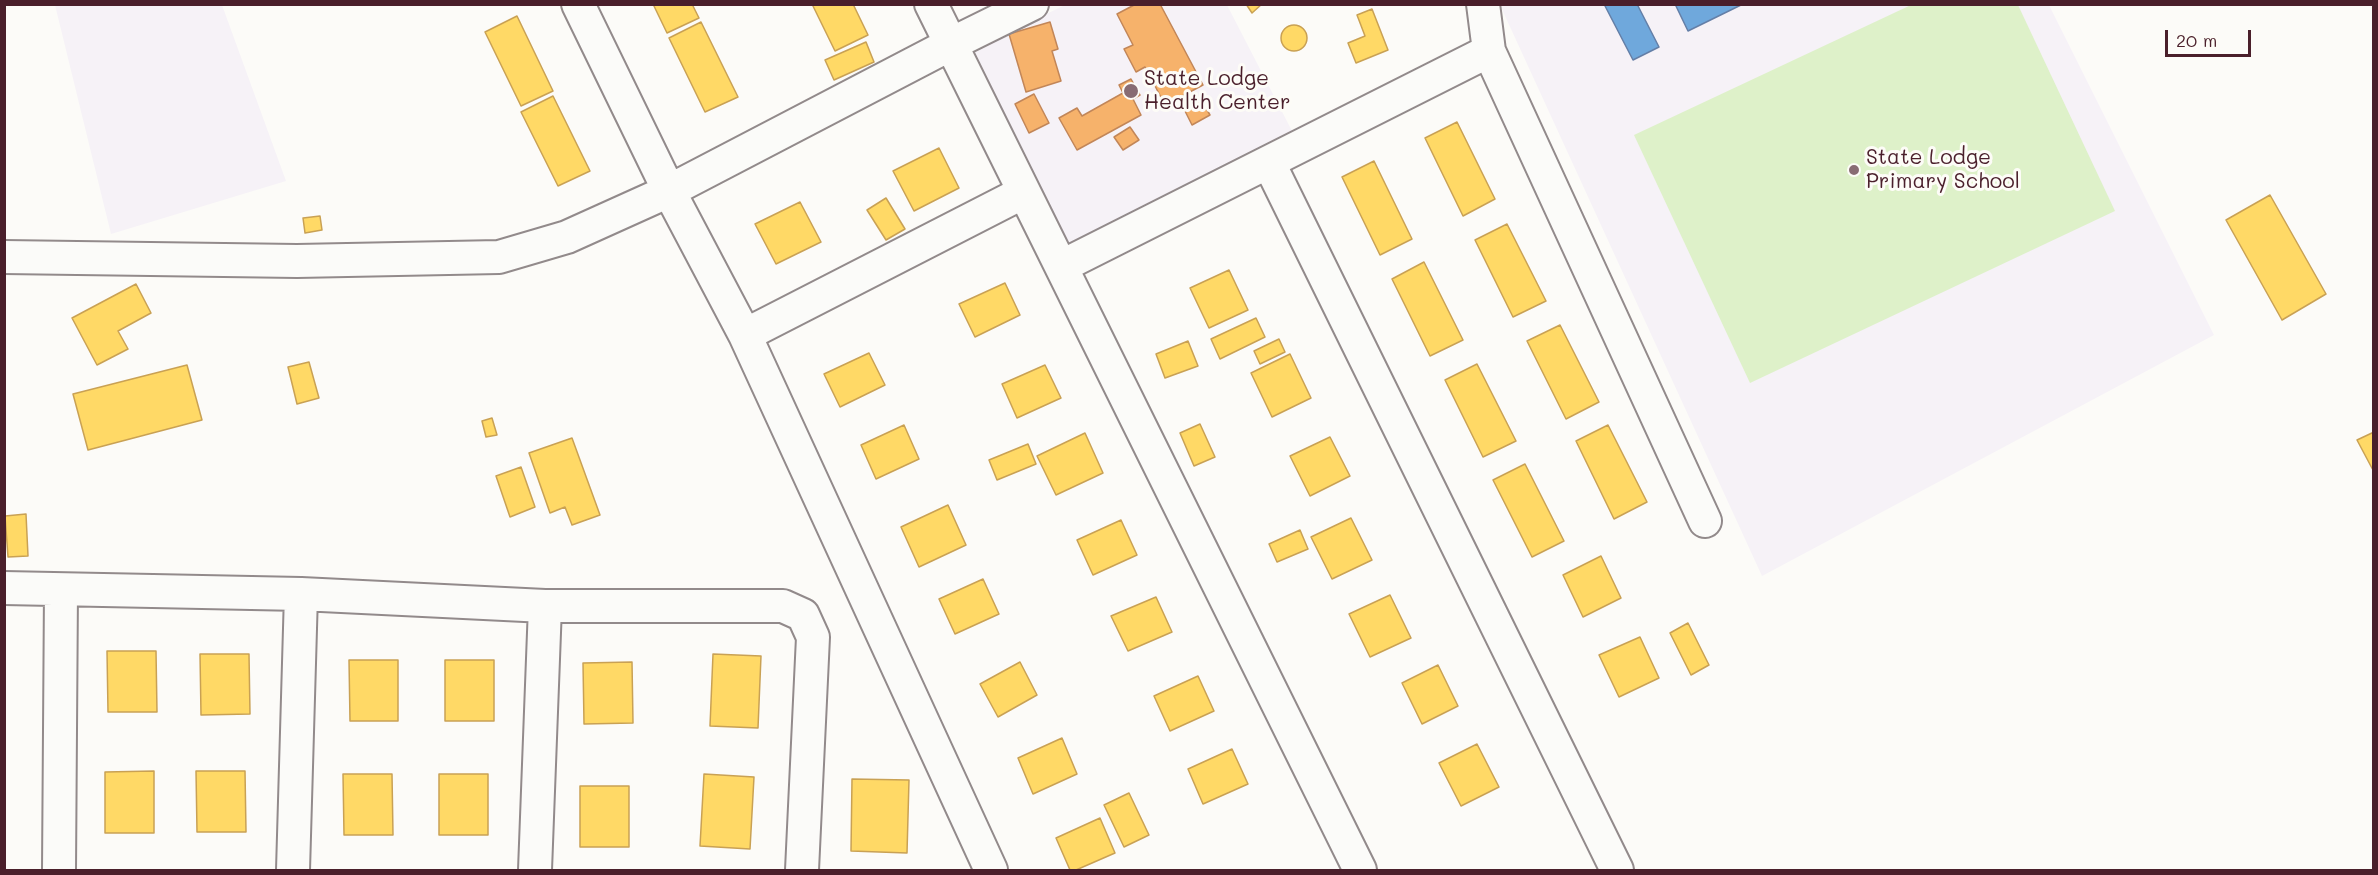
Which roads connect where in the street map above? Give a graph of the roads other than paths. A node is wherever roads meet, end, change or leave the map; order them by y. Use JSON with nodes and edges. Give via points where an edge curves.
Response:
{"nodes":[{"id":1,"x":578,"y":4,"type":"edge"},
{"id":2,"x":932,"y":4,"type":"edge"},
{"id":3,"x":1032,"y":4,"type":"edge"},
{"id":4,"x":1483,"y":4,"type":"edge"},
{"id":5,"x":951,"y":44,"type":"junction"},
{"id":6,"x":1489,"y":51,"type":"junction"},
{"id":7,"x":1269,"y":162,"type":"junction"},
{"id":8,"x":669,"y":191,"type":"junction"},
{"id":9,"x":1024,"y":192,"type":"junction"},
{"id":10,"x":4,"y":258,"type":"edge"},
{"id":11,"x":1062,"y":266,"type":"junction"},
{"id":12,"x":745,"y":335,"type":"junction"},
{"id":13,"x":1705,"y":521,"type":"dead end"},
{"id":14,"x":4,"y":588,"type":"edge"},
{"id":15,"x":61,"y":590,"type":"junction"},
{"id":16,"x":301,"y":594,"type":"junction"},
{"id":17,"x":545,"y":606,"type":"junction"},
{"id":18,"x":59,"y":870,"type":"edge"},
{"id":19,"x":293,"y":870,"type":"edge"},
{"id":20,"x":535,"y":870,"type":"edge"},
{"id":21,"x":802,"y":870,"type":"edge"},
{"id":22,"x":992,"y":870,"type":"edge"},
{"id":23,"x":1360,"y":870,"type":"edge"},
{"id":24,"x":1617,"y":870,"type":"edge"}],
"edges":[{"from":1,"to":8,"type":"street"},
{"from":2,"to":5,"type":"street"},
{"from":3,"to":5,"type":"street"},
{"from":4,"to":6,"type":"street"},
{"from":5,"to":8,"type":"street"},
{"from":5,"to":9,"type":"street"},
{"from":6,"to":7,"type":"street"},
{"from":6,"to":13,"type":"street"},
{"from":7,"to":11,"type":"street"},
{"from":7,"to":24,"type":"street"},
{"from":8,"to":10,"type":"street","via":[[567,237],[499,257],[297,261]]},
{"from":8,"to":12,"type":"street"},
{"from":9,"to":11,"type":"street"},
{"from":9,"to":12,"type":"street"},
{"from":11,"to":23,"type":"street"},
{"from":12,"to":22,"type":"street"},
{"from":14,"to":15,"type":"street"},
{"from":15,"to":16,"type":"street"},
{"from":15,"to":18,"type":"street"},
{"from":16,"to":17,"type":"street"},
{"from":16,"to":19,"type":"street"},
{"from":17,"to":20,"type":"street"},
{"from":17,"to":21,"type":"street","via":[[783,606],[803,615],[813,637]]}]}
